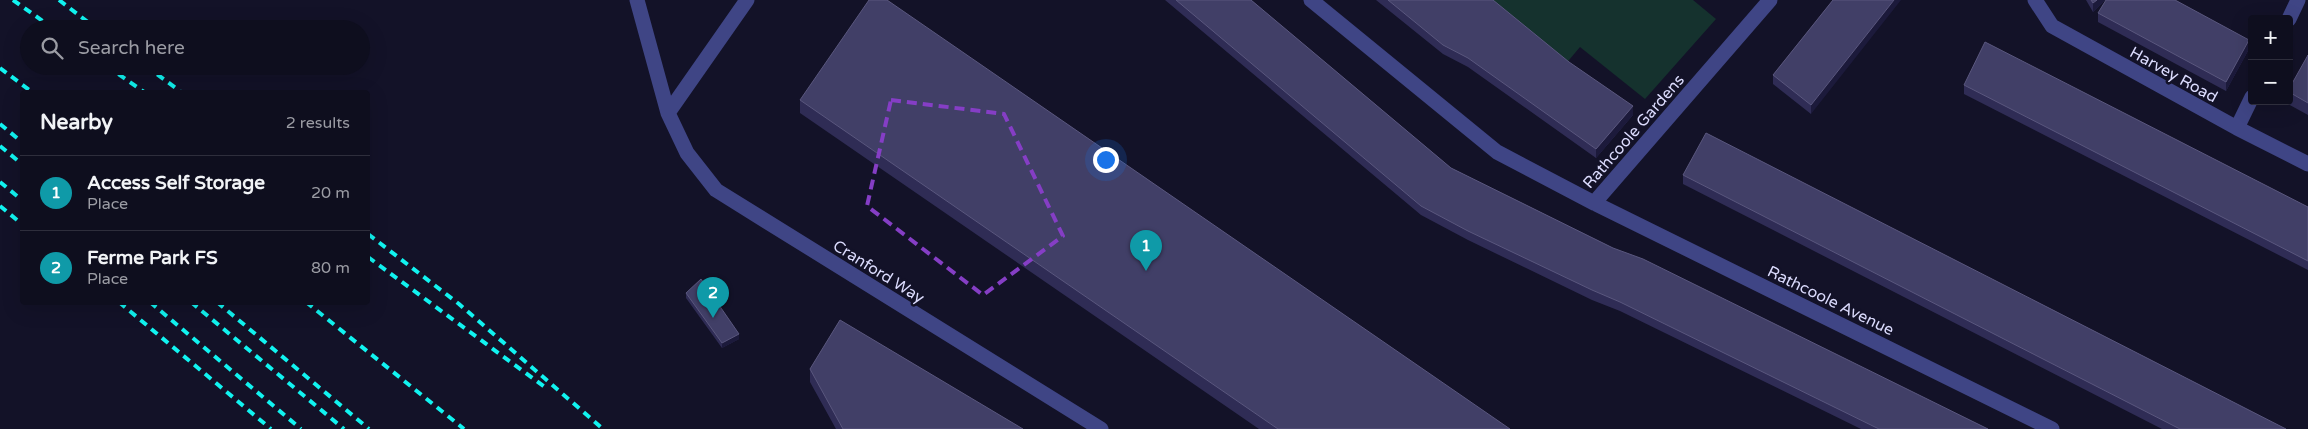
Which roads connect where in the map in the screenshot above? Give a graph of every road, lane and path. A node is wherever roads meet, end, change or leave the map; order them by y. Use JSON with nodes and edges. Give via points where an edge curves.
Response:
{"nodes":[{"id":1,"x":636,"y":0,"type":"edge"},
{"id":2,"x":747,"y":0,"type":"edge"},
{"id":3,"x":1311,"y":0,"type":"edge"},
{"id":4,"x":1770,"y":0,"type":"edge"},
{"id":5,"x":2035,"y":0,"type":"edge"},
{"id":6,"x":2298,"y":0,"type":"edge"},
{"id":7,"x":2291,"y":15,"type":"edge"},
{"id":8,"x":2248,"y":105,"type":"edge"},
{"id":9,"x":668,"y":114,"type":"junction"},
{"id":10,"x":2237,"y":128,"type":"junction"},
{"id":11,"x":2308,"y":164,"type":"edge"},
{"id":12,"x":1594,"y":203,"type":"junction"},
{"id":13,"x":1101,"y":429,"type":"edge"},
{"id":14,"x":2052,"y":429,"type":"edge"}],
"edges":[{"from":1,"to":9,"type":"street","name":"Cranford Way"},
{"from":2,"to":9,"type":"street"},
{"from":3,"to":12,"type":"street","name":"Rathcoole Gardens","via":[[1497,152]]},
{"from":4,"to":12,"type":"street","name":"Rathcoole Gardens"},
{"from":5,"to":10,"type":"street","name":"Harvey Road","via":[[2052,26]]},
{"from":6,"to":7,"type":"street"},
{"from":8,"to":10,"type":"street"},
{"from":9,"to":13,"type":"street","name":"Cranford Way","via":[[686,153],[716,190]]},
{"from":10,"to":11,"type":"street","name":"Harvey Road"},
{"from":12,"to":14,"type":"street","name":"Rathcoole Avenue"}]}
